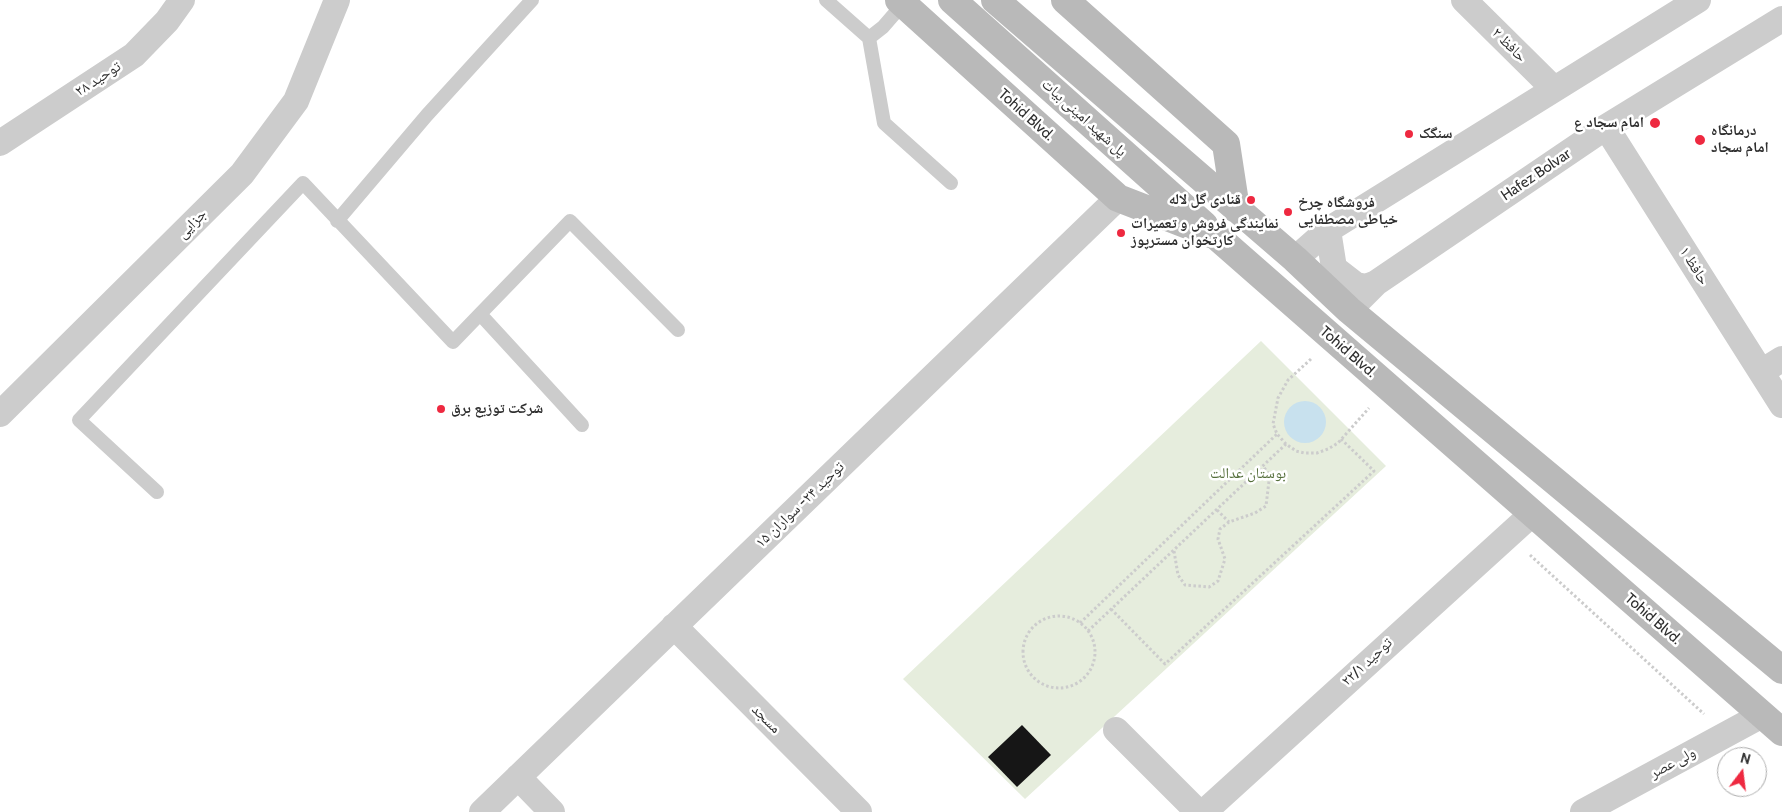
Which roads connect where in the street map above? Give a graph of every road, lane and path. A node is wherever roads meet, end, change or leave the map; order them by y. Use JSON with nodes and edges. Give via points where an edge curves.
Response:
{"nodes":[{"id":1,"x":182,"y":0,"type":"edge"},
{"id":2,"x":337,"y":0,"type":"edge"},
{"id":3,"x":532,"y":0,"type":"edge"},
{"id":4,"x":826,"y":0,"type":"edge"},
{"id":5,"x":952,"y":0,"type":"edge"},
{"id":6,"x":995,"y":0,"type":"edge"},
{"id":7,"x":1464,"y":0,"type":"edge"},
{"id":8,"x":1698,"y":0,"type":"edge"},
{"id":9,"x":1067,"y":1,"type":"edge"},
{"id":10,"x":901,"y":2,"type":"edge"},
{"id":11,"x":1782,"y":19,"type":"edge"},
{"id":12,"x":869,"y":38,"type":"junction"},
{"id":13,"x":1554,"y":89,"type":"junction"},
{"id":14,"x":1606,"y":127,"type":"junction"},
{"id":15,"x":0,"y":142,"type":"edge"},
{"id":16,"x":951,"y":183,"type":"dead end"},
{"id":17,"x":1118,"y":198,"type":"junction"},
{"id":18,"x":1236,"y":209,"type":"junction"},
{"id":19,"x":337,"y":221,"type":"junction"},
{"id":20,"x":1328,"y":230,"type":"junction"},
{"id":21,"x":1216,"y":236,"type":"junction"},
{"id":22,"x":1295,"y":258,"type":"junction"},
{"id":23,"x":1376,"y":284,"type":"junction"},
{"id":24,"x":1348,"y":310,"type":"junction"},
{"id":25,"x":480,"y":314,"type":"junction"},
{"id":26,"x":678,"y":330,"type":"dead end"},
{"id":27,"x":1314,"y":357,"type":"dead end"},
{"id":28,"x":1771,"y":365,"type":"edge"},
{"id":29,"x":1782,"y":405,"type":"edge"},
{"id":30,"x":1370,"y":408,"type":"dead end"},
{"id":31,"x":0,"y":414,"type":"edge"},
{"id":32,"x":582,"y":425,"type":"dead end"},
{"id":33,"x":1277,"y":434,"type":"junction"},
{"id":34,"x":1341,"y":439,"type":"junction"},
{"id":35,"x":1286,"y":444,"type":"junction"},
{"id":36,"x":1263,"y":466,"type":"junction"},
{"id":37,"x":157,"y":492,"type":"dead end"},
{"id":38,"x":1216,"y":510,"type":"junction"},
{"id":39,"x":1532,"y":514,"type":"junction"},
{"id":40,"x":1229,"y":522,"type":"junction"},
{"id":41,"x":1174,"y":550,"type":"junction"},
{"id":42,"x":1111,"y":609,"type":"junction"},
{"id":43,"x":1080,"y":623,"type":"junction"},
{"id":44,"x":674,"y":626,"type":"junction"},
{"id":45,"x":1088,"y":631,"type":"junction"},
{"id":46,"x":1782,"y":670,"type":"edge"},
{"id":47,"x":1772,"y":723,"type":"edge"},
{"id":48,"x":1116,"y":730,"type":"dead end"},
{"id":49,"x":518,"y":777,"type":"junction"},
{"id":50,"x":482,"y":812,"type":"edge"},
{"id":51,"x":552,"y":812,"type":"edge"},
{"id":52,"x":859,"y":812,"type":"edge"},
{"id":53,"x":1198,"y":812,"type":"edge"},
{"id":54,"x":1204,"y":812,"type":"edge"},
{"id":55,"x":1583,"y":812,"type":"edge"}],
"edges":[{"from":1,"to":15,"type":"street","name":"توحید ۲۸","via":[[167,21],[134,55]]},
{"from":2,"to":31,"type":"street","name":"جزایی","via":[[296,101],[242,174]]},
{"from":3,"to":19,"type":"lane","via":[[427,115]]},
{"from":4,"to":12,"type":"lane"},
{"from":5,"to":21,"type":"main road","name":"پل شهید امینی بیات"},
{"from":6,"to":18,"type":"main road","name":"پل شهید امینی بیات"},
{"from":7,"to":13,"type":"street","name":"حافظ ۲"},
{"from":8,"to":13,"type":"street"},
{"from":9,"to":18,"type":"main road","via":[[1226,144]]},
{"from":10,"to":12,"type":"lane"},
{"from":10,"to":17,"type":"main road","name":"Tohid Blvd."},
{"from":11,"to":14,"type":"street","name":"Hafez Bolvar"},
{"from":12,"to":16,"type":"lane","via":[[884,123]]},
{"from":13,"to":20,"type":"street"},
{"from":14,"to":23,"type":"street","name":"Hafez Bolvar"},
{"from":14,"to":28,"type":"street","name":"حافظ ۱"},
{"from":17,"to":21,"type":"main road","name":"Tohid Blvd."},
{"from":17,"to":44,"type":"street","name":"توحید ۲۴- سواران ۱۵"},
{"from":18,"to":22,"type":"main road"},
{"from":19,"to":25,"type":"lane","via":[[453,342]]},
{"from":19,"to":37,"type":"lane","via":[[302,183],[80,420]]},
{"from":20,"to":22,"type":"street"},
{"from":20,"to":23,"type":"street","via":[[1334,268],[1356,285]]},
{"from":21,"to":39,"type":"main road","name":"Tohid Blvd."},
{"from":22,"to":24,"type":"main road"},
{"from":23,"to":24,"type":"street","name":"Hafez Bolvar"},
{"from":24,"to":46,"type":"main road"},
{"from":25,"to":26,"type":"lane","via":[[570,221]]},
{"from":25,"to":32,"type":"lane"},
{"from":27,"to":33,"type":"path","via":[[1283,388],[1274,412],[1273,424]]},
{"from":28,"to":29,"type":"street","name":"حافظ ۱"},
{"from":30,"to":34,"type":"path"},
{"from":33,"to":35,"type":"path"},
{"from":33,"to":43,"type":"path"},
{"from":34,"to":35,"type":"path","via":[[1317,453],[1296,451]]},
{"from":34,"to":42,"type":"path","via":[[1374,470],[1165,664]]},
{"from":35,"to":36,"type":"path"},
{"from":36,"to":38,"type":"path"},
{"from":36,"to":40,"type":"path","via":[[1269,481],[1266,506]]},
{"from":38,"to":40,"type":"path"},
{"from":38,"to":41,"type":"path"},
{"from":39,"to":47,"type":"main road","name":"Tohid Blvd."},
{"from":39,"to":54,"type":"street","name":"توحید ۲۲/۱"},
{"from":40,"to":41,"type":"path","via":[[1220,529],[1218,539],[1225,559],[1223,572],[1209,587],[1184,585],[1178,575]]},
{"from":41,"to":42,"type":"path"},
{"from":42,"to":45,"type":"path"},
{"from":43,"to":45,"type":"path"},
{"from":43,"to":45,"type":"path","via":[[1057,616],[1045,619],[1027,636],[1024,660],[1037,680],[1060,688],[1081,681],[1094,663],[1096,652]]},
{"from":44,"to":49,"type":"street","name":"توحید ۲۴- سواران ۱۵"},
{"from":44,"to":52,"type":"street","name":"مسجد"},
{"from":47,"to":55,"type":"street","name":"ولی عصر"},
{"from":48,"to":53,"type":"street"},
{"from":49,"to":50,"type":"street","name":"توحید ۲۴- سواران ۱۵"},
{"from":49,"to":51,"type":"street"}]}
